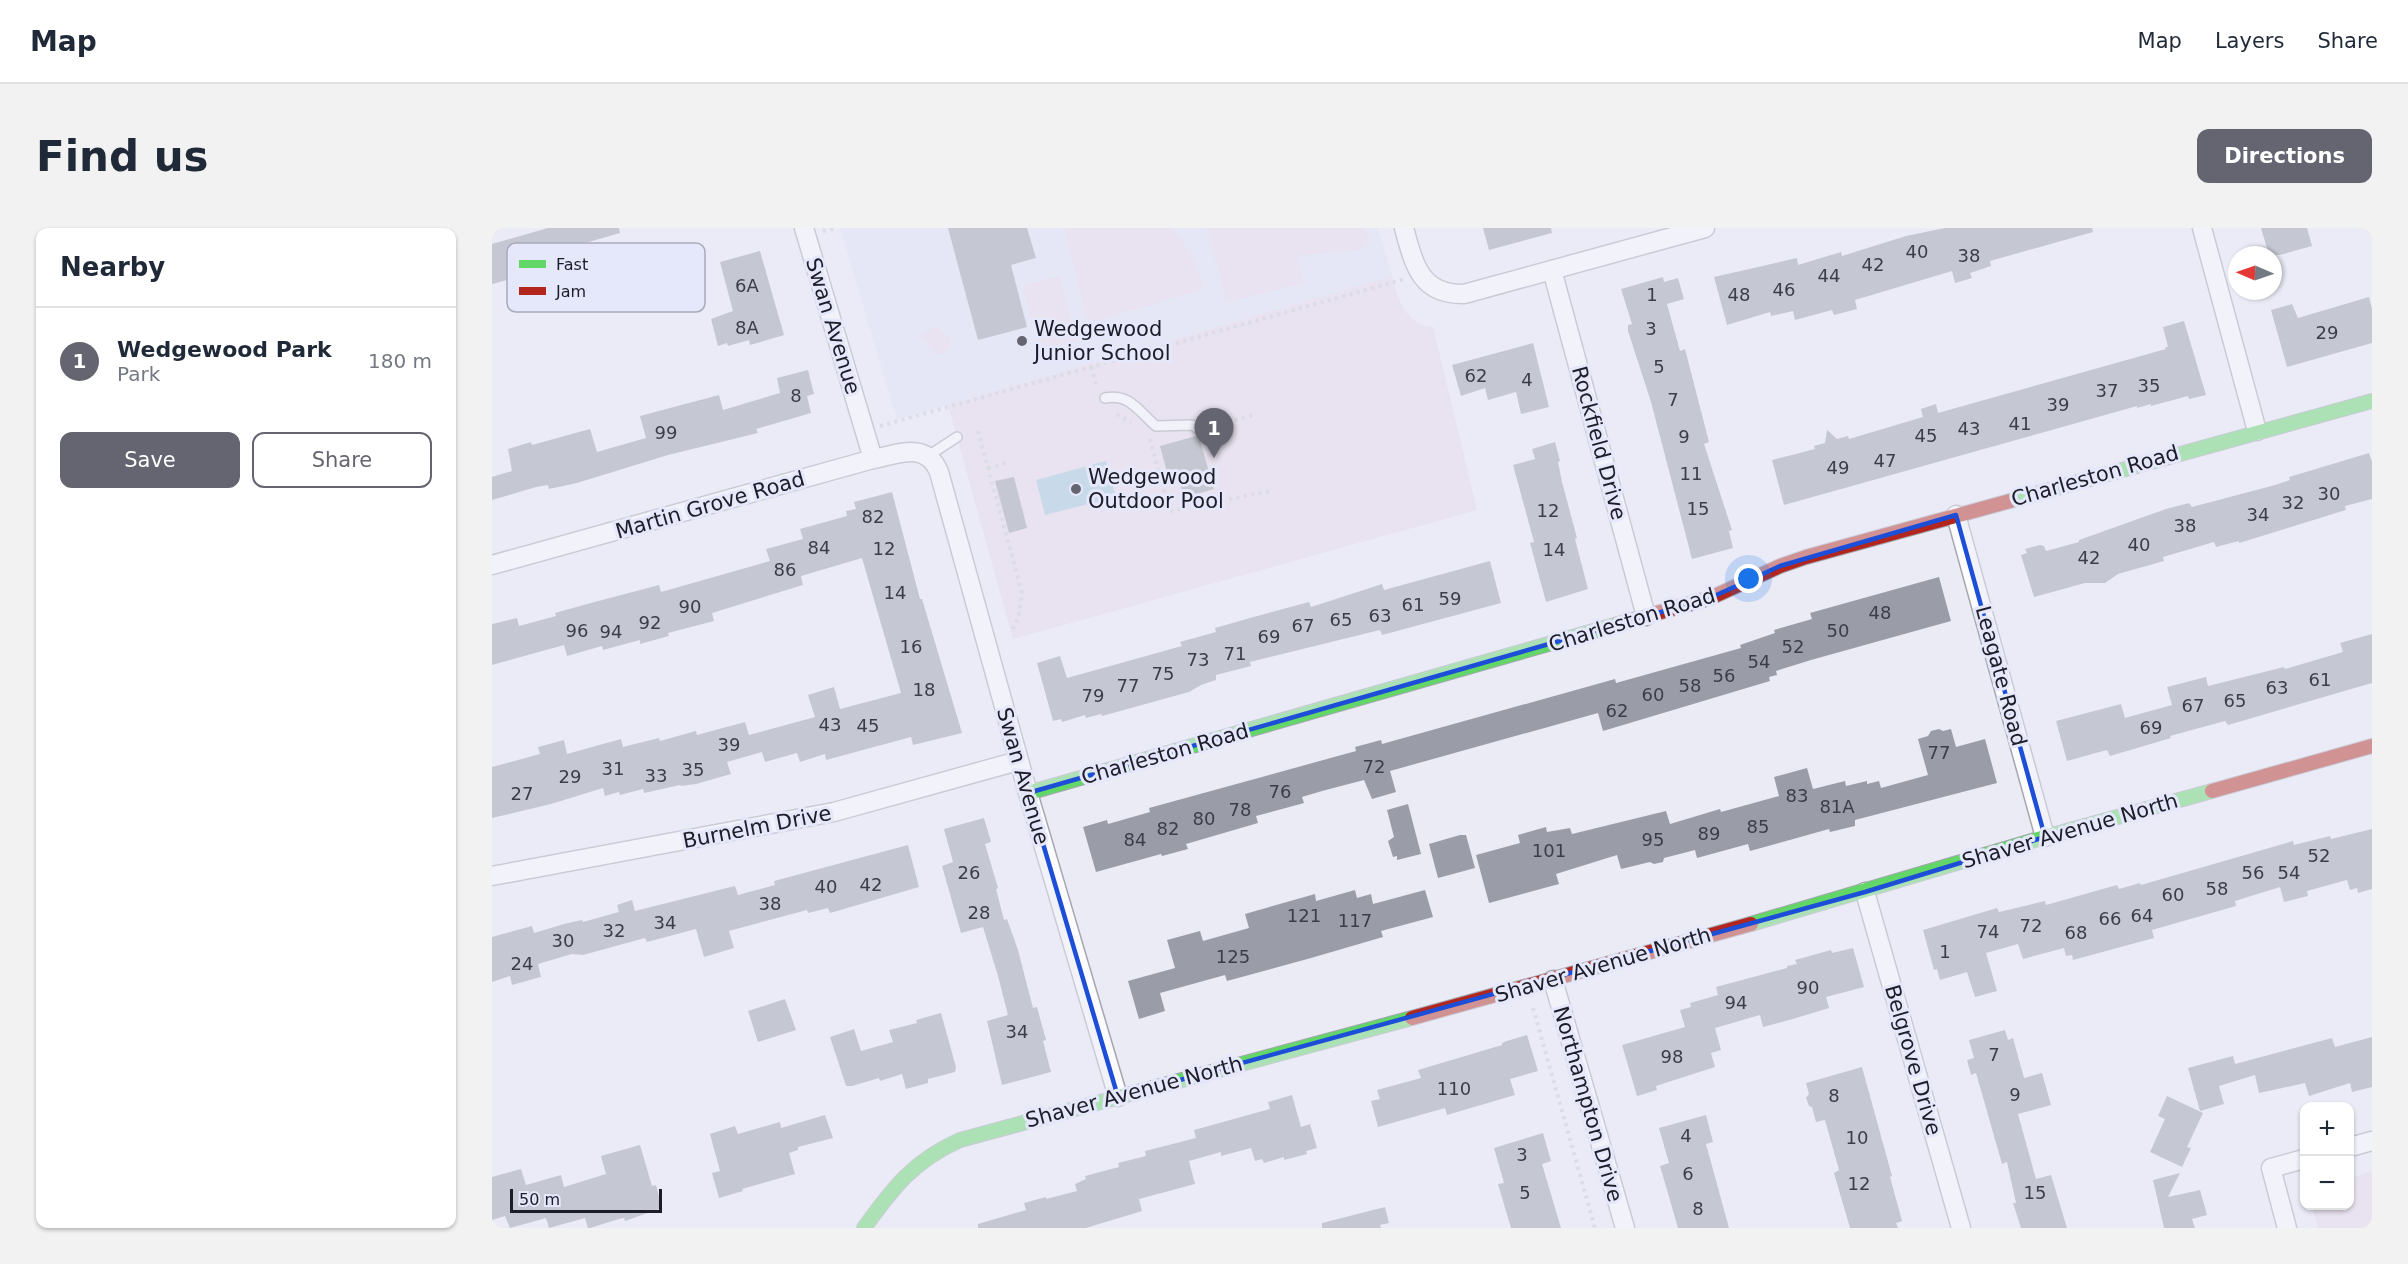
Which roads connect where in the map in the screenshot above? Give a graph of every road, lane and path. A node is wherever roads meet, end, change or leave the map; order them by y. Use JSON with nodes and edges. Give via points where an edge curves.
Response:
{"nodes":[{"id":1,"x":804,"y":228,"type":"edge"},
{"id":2,"x":1404,"y":228,"type":"edge"},
{"id":3,"x":1705,"y":228,"type":"edge"},
{"id":4,"x":2202,"y":228,"type":"edge"},
{"id":5,"x":1552,"y":270,"type":"junction"},
{"id":6,"x":1420,"y":274,"type":"junction"},
{"id":7,"x":1091,"y":367,"type":"junction"},
{"id":8,"x":1097,"y":388,"type":"dead end"},
{"id":9,"x":1105,"y":398,"type":"dead end"},
{"id":10,"x":2372,"y":401,"type":"edge"},
{"id":11,"x":864,"y":430,"type":"junction"},
{"id":12,"x":1200,"y":430,"type":"dead end"},
{"id":13,"x":978,"y":431,"type":"dead end"},
{"id":14,"x":2257,"y":431,"type":"junction"},
{"id":15,"x":957,"y":437,"type":"dead end"},
{"id":16,"x":1151,"y":440,"type":"dead end"},
{"id":17,"x":928,"y":456,"type":"junction"},
{"id":18,"x":873,"y":459,"type":"junction"},
{"id":19,"x":1006,"y":464,"type":"dead end"},
{"id":20,"x":988,"y":468,"type":"junction"},
{"id":21,"x":1270,"y":490,"type":"dead end"},
{"id":22,"x":1956,"y":514,"type":"junction"},
{"id":23,"x":492,"y":565,"type":"edge"},
{"id":24,"x":1647,"y":616,"type":"junction"},
{"id":25,"x":1011,"y":632,"type":"dead end"},
{"id":26,"x":2372,"y":746,"type":"edge"},
{"id":27,"x":1018,"y":761,"type":"junction"},
{"id":28,"x":1028,"y":794,"type":"junction"},
{"id":29,"x":2045,"y":837,"type":"junction"},
{"id":30,"x":492,"y":876,"type":"edge"},
{"id":31,"x":1864,"y":892,"type":"junction"},
{"id":32,"x":1553,"y":980,"type":"junction"},
{"id":33,"x":1536,"y":1002,"type":"dead end"},
{"id":34,"x":1118,"y":1097,"type":"junction"},
{"id":35,"x":2372,"y":1141,"type":"edge"},
{"id":36,"x":2354,"y":1146,"type":"edge"},
{"id":37,"x":2300,"y":1160,"type":"edge"},
{"id":38,"x":864,"y":1228,"type":"edge"},
{"id":39,"x":1595,"y":1228,"type":"edge"},
{"id":40,"x":1625,"y":1228,"type":"edge"},
{"id":41,"x":1961,"y":1228,"type":"edge"},
{"id":42,"x":2287,"y":1228,"type":"edge"}],
"edges":[{"from":1,"to":11,"type":"street","name":"Swan Avenue"},
{"from":2,"to":6,"type":"street"},
{"from":3,"to":5,"type":"street"},
{"from":4,"to":14,"type":"street"},
{"from":5,"to":6,"type":"street","via":[[1464,294],[1432,287]]},
{"from":5,"to":24,"type":"street","name":"Rockfield Drive"},
{"from":6,"to":7,"type":"path"},
{"from":7,"to":8,"type":"path"},
{"from":7,"to":11,"type":"path"},
{"from":9,"to":12,"type":"lane","via":[[1132,403],[1156,426],[1192,425]]},
{"from":10,"to":14,"type":"street","name":"Charleston Road"},
{"from":11,"to":18,"type":"street","name":"Swan Avenue"},
{"from":13,"to":20,"type":"path"},
{"from":14,"to":22,"type":"street","name":"Charleston Road"},
{"from":15,"to":17,"type":"lane"},
{"from":16,"to":21,"type":"path","via":[[1170,511]]},
{"from":17,"to":18,"type":"street","name":"Martin Grove Road","via":[[907,452]]},
{"from":17,"to":27,"type":"street","name":"Swan Avenue","via":[[939,472]]},
{"from":18,"to":23,"type":"street","name":"Martin Grove Road"},
{"from":19,"to":20,"type":"path"},
{"from":20,"to":25,"type":"path","via":[[1022,593],[1018,619]]},
{"from":22,"to":24,"type":"street","name":"Charleston Road","via":[[1797,560],[1710,598]]},
{"from":22,"to":29,"type":"street","name":"Leagate Road"},
{"from":24,"to":28,"type":"street","name":"Charleston Road"},
{"from":26,"to":29,"type":"street","name":"Shaver Avenue North"},
{"from":27,"to":28,"type":"street","name":"Swan Avenue"},
{"from":27,"to":30,"type":"street","name":"Burnelm Drive","via":[[834,812]]},
{"from":28,"to":34,"type":"street","name":"Swan Avenue"},
{"from":29,"to":31,"type":"street","name":"Shaver Avenue North"},
{"from":31,"to":32,"type":"street","name":"Shaver Avenue North"},
{"from":31,"to":41,"type":"street","name":"Belgrove Drive"},
{"from":32,"to":34,"type":"street","name":"Shaver Avenue North"},
{"from":32,"to":40,"type":"street","name":"Northampton Drive"},
{"from":33,"to":39,"type":"path","via":[[1532,1003]]},
{"from":34,"to":38,"type":"street","name":"Shaver Avenue North","via":[[991,1130],[938,1149],[909,1169]]},
{"from":35,"to":36,"type":"street"},
{"from":37,"to":42,"type":"street","via":[[2271,1168]]}]}
